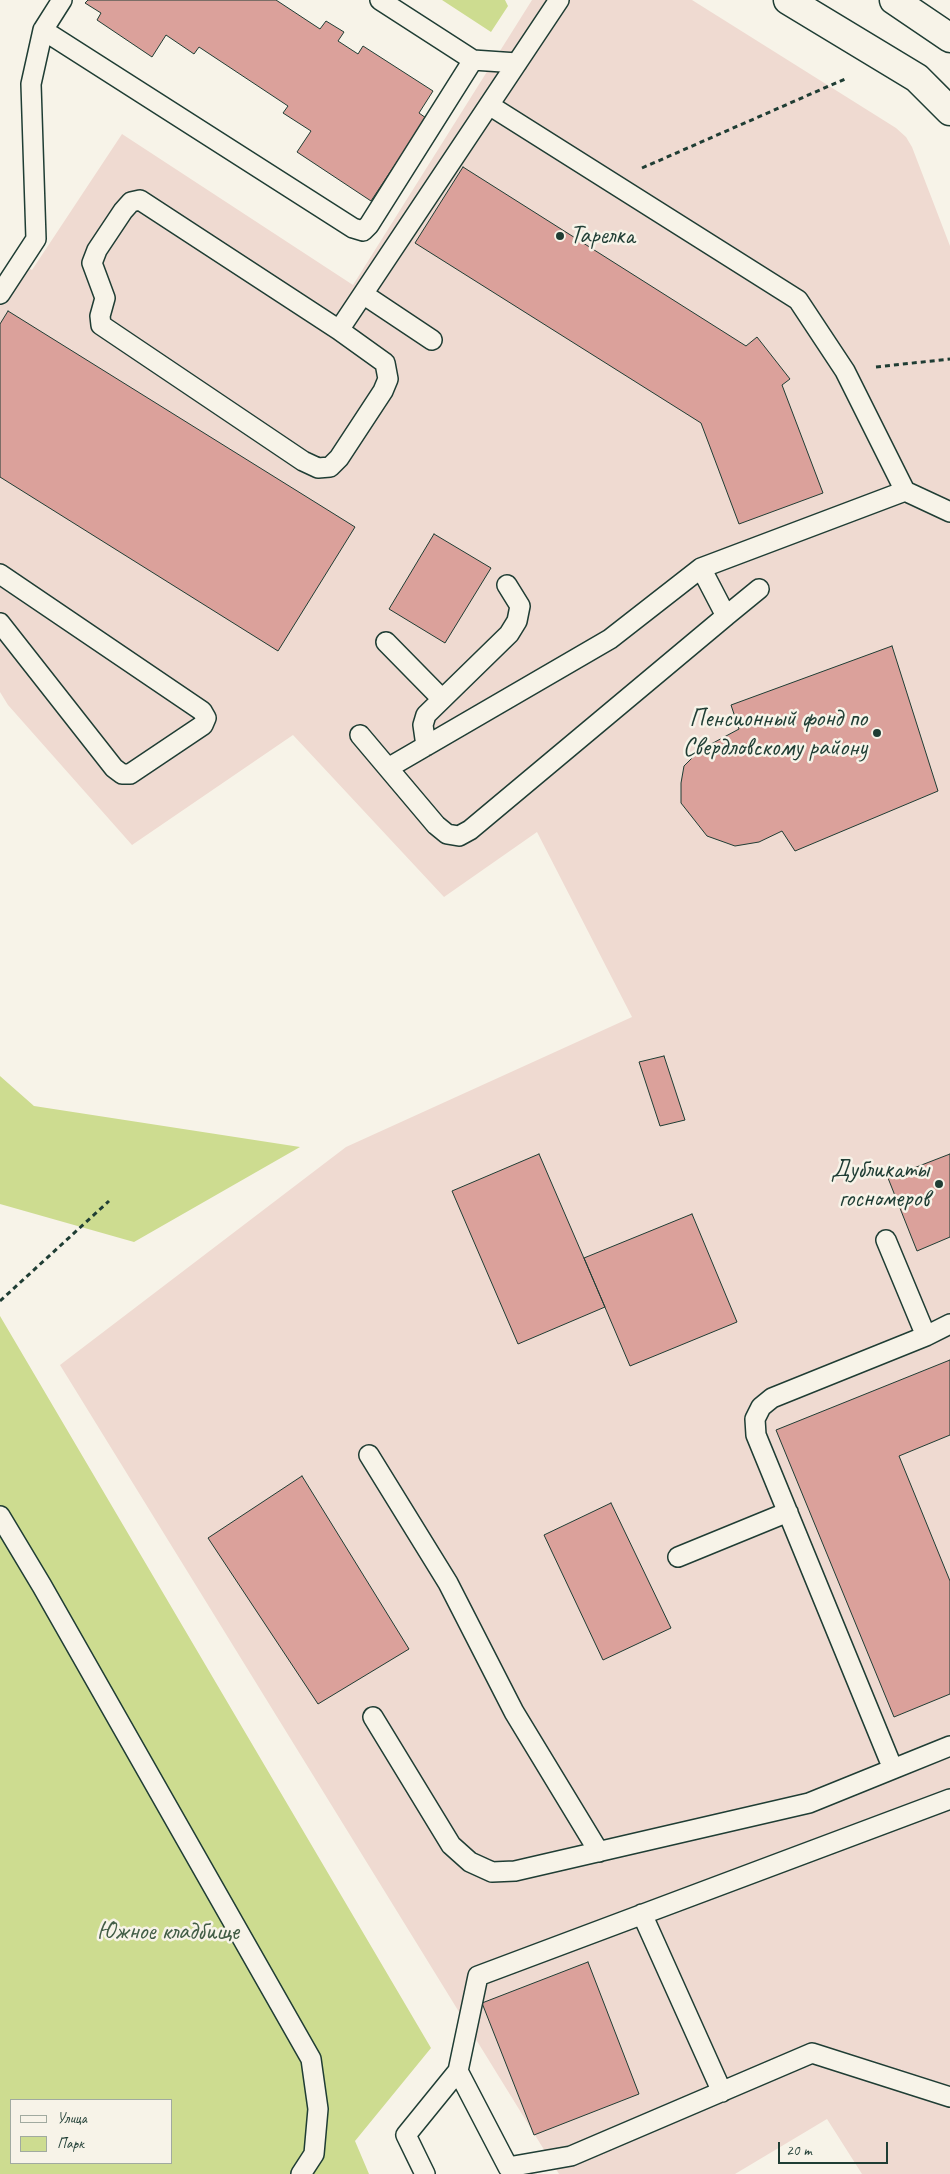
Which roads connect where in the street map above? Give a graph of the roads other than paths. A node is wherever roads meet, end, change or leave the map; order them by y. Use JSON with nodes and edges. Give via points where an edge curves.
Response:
{"nodes":[{"id":1,"x":62,"y":0,"type":"edge"},
{"id":2,"x":380,"y":0,"type":"edge"},
{"id":3,"x":559,"y":0,"type":"edge"},
{"id":4,"x":788,"y":0,"type":"edge"},
{"id":5,"x":894,"y":0,"type":"edge"},
{"id":6,"x":944,"y":28,"type":"edge"},
{"id":7,"x":43,"y":30,"type":"junction"},
{"id":8,"x":473,"y":60,"type":"junction"},
{"id":9,"x":517,"y":63,"type":"junction"},
{"id":10,"x":917,"y":78,"type":"junction"},
{"id":11,"x":950,"y":85,"type":"edge"},
{"id":12,"x":489,"y":105,"type":"junction"},
{"id":13,"x":950,"y":111,"type":"edge"},
{"id":14,"x":0,"y":294,"type":"edge"},
{"id":15,"x":363,"y":294,"type":"junction"},
{"id":16,"x":339,"y":330,"type":"junction"},
{"id":17,"x":432,"y":340,"type":"dead end"},
{"id":18,"x":905,"y":491,"type":"junction"},
{"id":19,"x":950,"y":512,"type":"edge"},
{"id":20,"x":701,"y":568,"type":"junction"},
{"id":21,"x":0,"y":574,"type":"edge"},
{"id":22,"x":507,"y":585,"type":"dead end"},
{"id":23,"x":759,"y":589,"type":"dead end"},
{"id":24,"x":726,"y":616,"type":"junction"},
{"id":25,"x":0,"y":623,"type":"edge"},
{"id":26,"x":386,"y":642,"type":"dead end"},
{"id":27,"x":442,"y":699,"type":"junction"},
{"id":28,"x":360,"y":735,"type":"dead end"},
{"id":29,"x":426,"y":746,"type":"junction"},
{"id":30,"x":388,"y":768,"type":"junction"},
{"id":31,"x":886,"y":1240,"type":"dead end"},
{"id":32,"x":950,"y":1324,"type":"edge"},
{"id":33,"x":926,"y":1336,"type":"junction"},
{"id":34,"x":369,"y":1455,"type":"dead end"},
{"id":35,"x":788,"y":1512,"type":"junction"},
{"id":36,"x":0,"y":1516,"type":"edge"},
{"id":37,"x":678,"y":1557,"type":"dead end"},
{"id":38,"x":372,"y":1717,"type":"dead end"},
{"id":39,"x":950,"y":1746,"type":"edge"},
{"id":40,"x":893,"y":1769,"type":"junction"},
{"id":41,"x":950,"y":1798,"type":"edge"},
{"id":42,"x":599,"y":1852,"type":"junction"},
{"id":43,"x":642,"y":1914,"type":"junction"},
{"id":44,"x":458,"y":2071,"type":"junction"},
{"id":45,"x":722,"y":2092,"type":"junction"},
{"id":46,"x":950,"y":2097,"type":"edge"},
{"id":47,"x":504,"y":2171,"type":"edge"},
{"id":48,"x":301,"y":2174,"type":"edge"},
{"id":49,"x":425,"y":2174,"type":"edge"}],
"edges":[{"from":1,"to":7,"type":"lane"},
{"from":2,"to":8,"type":"lane"},
{"from":3,"to":9,"type":"lane"},
{"from":4,"to":10,"type":"main road"},
{"from":5,"to":6,"type":"main road"},
{"from":7,"to":8,"type":"lane","via":[[353,228],[363,231]]},
{"from":7,"to":14,"type":"lane","via":[[31,84],[36,238]]},
{"from":8,"to":9,"type":"lane"},
{"from":9,"to":12,"type":"lane"},
{"from":10,"to":11,"type":"main road"},
{"from":10,"to":13,"type":"main road"},
{"from":12,"to":15,"type":"lane"},
{"from":12,"to":18,"type":"lane","via":[[798,300],[845,371]]},
{"from":15,"to":16,"type":"lane"},
{"from":15,"to":17,"type":"lane"},
{"from":16,"to":16,"type":"lane","via":[[140,200],[131,202],[123,211],[92,263],[105,298],[101,325],[318,468],[330,467],[338,458],[388,379],[385,363]]},
{"from":18,"to":19,"type":"lane"},
{"from":18,"to":20,"type":"lane"},
{"from":20,"to":24,"type":"lane"},
{"from":20,"to":29,"type":"lane","via":[[610,639]]},
{"from":21,"to":25,"type":"lane","via":[[202,711],[206,718],[203,725],[130,774],[122,774]]},
{"from":22,"to":27,"type":"lane","via":[[520,606],[517,621],[509,634]]},
{"from":23,"to":24,"type":"lane"},
{"from":24,"to":30,"type":"lane","via":[[478,824],[459,836],[447,834],[436,825]]},
{"from":26,"to":27,"type":"lane"},
{"from":27,"to":29,"type":"lane","via":[[426,715],[423,725]]},
{"from":28,"to":30,"type":"lane"},
{"from":29,"to":30,"type":"lane"},
{"from":31,"to":33,"type":"lane"},
{"from":32,"to":33,"type":"lane"},
{"from":33,"to":35,"type":"lane","via":[[772,1398],[761,1407],[755,1419],[756,1435]]},
{"from":34,"to":42,"type":"lane","via":[[448,1582],[514,1712]]},
{"from":35,"to":37,"type":"lane"},
{"from":35,"to":40,"type":"lane"},
{"from":36,"to":48,"type":"lane","via":[[311,2059],[318,2109],[314,2154]]},
{"from":38,"to":42,"type":"lane","via":[[451,1844],[470,1862],[492,1872],[515,1871]]},
{"from":39,"to":40,"type":"lane"},
{"from":40,"to":42,"type":"lane","via":[[809,1803]]},
{"from":41,"to":43,"type":"lane"},
{"from":43,"to":44,"type":"lane","via":[[478,1976]]},
{"from":43,"to":45,"type":"lane"},
{"from":44,"to":47,"type":"lane"},
{"from":44,"to":49,"type":"lane","via":[[406,2135]]},
{"from":45,"to":46,"type":"lane","via":[[812,2053]]},
{"from":45,"to":47,"type":"lane","via":[[571,2156]]}]}
